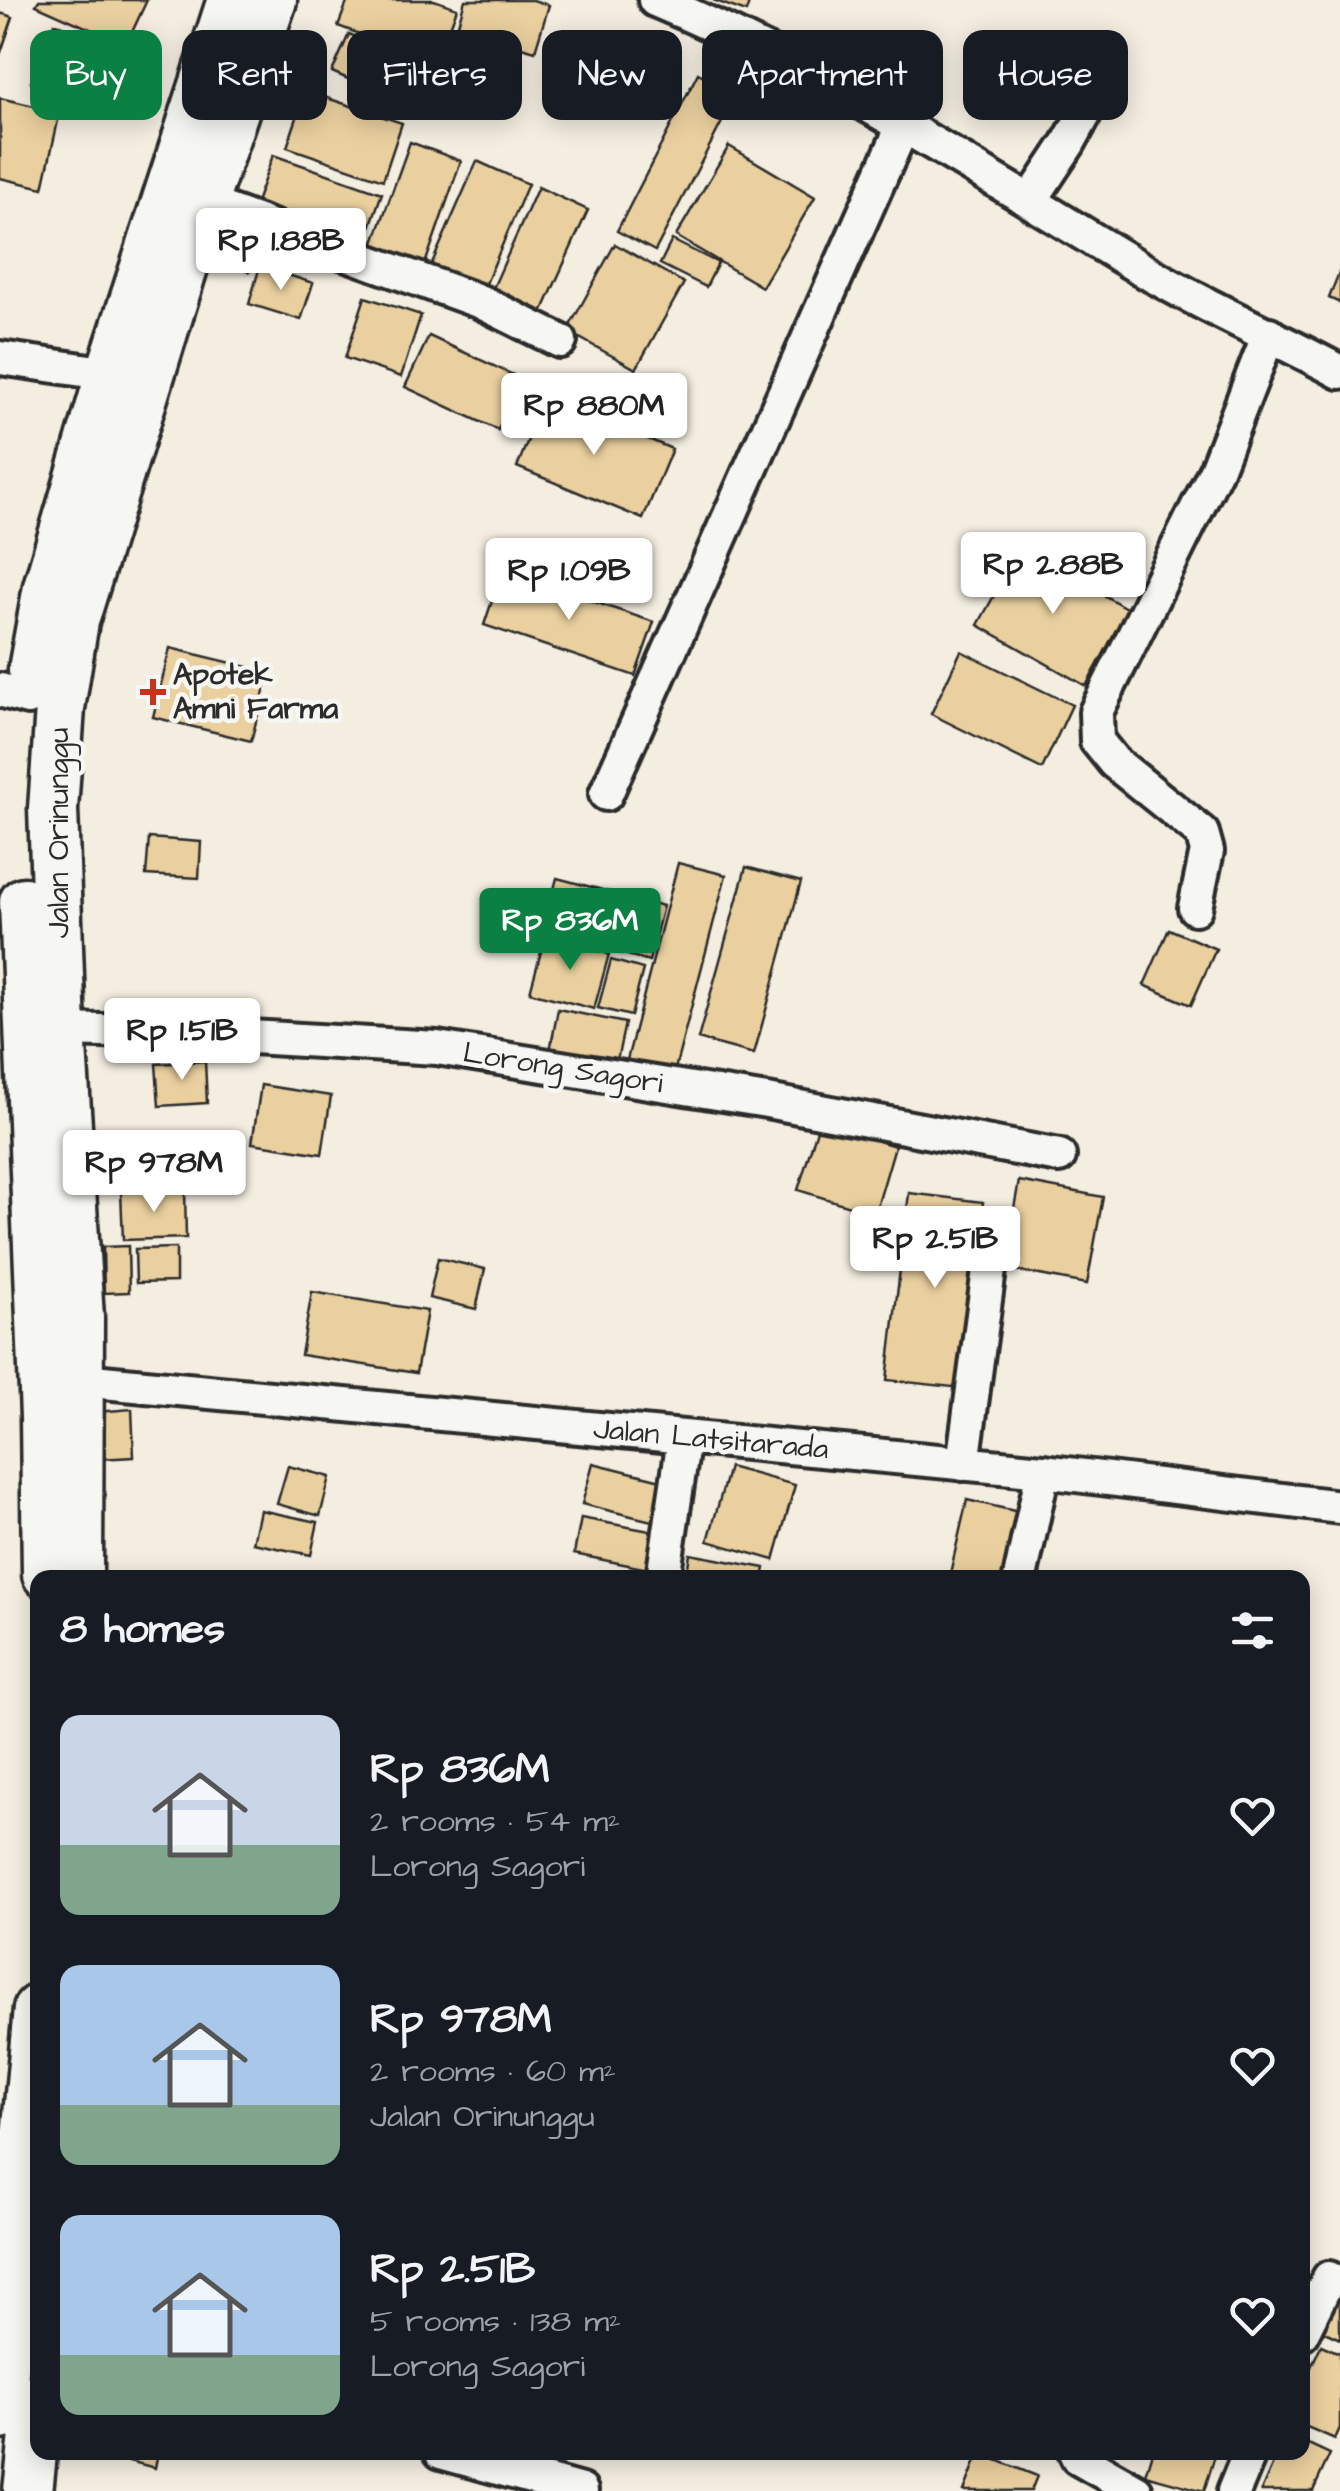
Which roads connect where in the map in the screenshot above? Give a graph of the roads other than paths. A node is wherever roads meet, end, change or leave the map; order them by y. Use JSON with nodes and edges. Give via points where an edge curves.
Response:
{"nodes":[{"id":1,"x":232,"y":0,"type":"edge"},
{"id":2,"x":272,"y":0,"type":"edge"},
{"id":3,"x":655,"y":0,"type":"edge"},
{"id":4,"x":1081,"y":120,"type":"edge"},
{"id":5,"x":903,"y":126,"type":"junction"},
{"id":6,"x":1030,"y":200,"type":"junction"},
{"id":7,"x":204,"y":202,"type":"junction"},
{"id":8,"x":1269,"y":334,"type":"junction"},
{"id":9,"x":560,"y":341,"type":"dead end"},
{"id":10,"x":0,"y":358,"type":"edge"},
{"id":11,"x":1340,"y":372,"type":"edge"},
{"id":12,"x":131,"y":377,"type":"junction"},
{"id":13,"x":14,"y":694,"type":"edge"},
{"id":14,"x":606,"y":794,"type":"dead end"},
{"id":15,"x":1195,"y":908,"type":"dead end"},
{"id":16,"x":28,"y":964,"type":"edge"},
{"id":17,"x":61,"y":1030,"type":"junction"},
{"id":18,"x":1058,"y":1156,"type":"dead end"},
{"id":19,"x":989,"y":1270,"type":"dead end"},
{"id":20,"x":62,"y":1378,"type":"junction"},
{"id":21,"x":684,"y":1438,"type":"junction"},
{"id":22,"x":963,"y":1464,"type":"junction"},
{"id":23,"x":1043,"y":1471,"type":"junction"},
{"id":24,"x":1340,"y":1507,"type":"edge"},
{"id":25,"x":48,"y":1570,"type":"edge"},
{"id":26,"x":77,"y":1570,"type":"edge"},
{"id":27,"x":664,"y":1570,"type":"edge"},
{"id":28,"x":1022,"y":1570,"type":"edge"},
{"id":29,"x":30,"y":2094,"type":"edge"},
{"id":30,"x":1329,"y":2278,"type":"dead end"},
{"id":31,"x":1310,"y":2317,"type":"edge"},
{"id":32,"x":0,"y":2415,"type":"edge"},
{"id":33,"x":31,"y":2460,"type":"edge"},
{"id":34,"x":470,"y":2460,"type":"edge"},
{"id":35,"x":1082,"y":2460,"type":"edge"},
{"id":36,"x":1247,"y":2460,"type":"edge"},
{"id":37,"x":28,"y":2491,"type":"edge"},
{"id":38,"x":582,"y":2491,"type":"edge"},
{"id":39,"x":1136,"y":2491,"type":"edge"},
{"id":40,"x":1234,"y":2491,"type":"edge"}],
"edges":[{"from":1,"to":12,"type":"street","name":"Jalan Orinunggu"},
{"from":2,"to":7,"type":"street","name":"Jalan Orinunggu"},
{"from":3,"to":5,"type":"street"},
{"from":4,"to":6,"type":"street"},
{"from":5,"to":6,"type":"street"},
{"from":5,"to":14,"type":"street"},
{"from":6,"to":8,"type":"street","via":[[1149,274]]},
{"from":7,"to":9,"type":"street","via":[[480,302]]},
{"from":7,"to":12,"type":"street","name":"Jalan Orinunggu"},
{"from":8,"to":11,"type":"street"},
{"from":8,"to":15,"type":"street","via":[[1216,470],[1096,712],[1097,741],[1114,762],[1202,833],[1208,851]]},
{"from":10,"to":12,"type":"street"},
{"from":12,"to":13,"type":"street","name":"Jalan Orinunggu","via":[[48,586]]},
{"from":12,"to":16,"type":"street","name":"Jalan Orinunggu","via":[[74,621]]},
{"from":13,"to":16,"type":"street","name":"Jalan Orinunggu"},
{"from":16,"to":17,"type":"street","name":"Jalan Orinunggu"},
{"from":16,"to":20,"type":"street","name":"Jalan Orinunggu"},
{"from":17,"to":18,"type":"street","name":"Lorong Sagori","via":[[437,1048],[767,1100]]},
{"from":17,"to":20,"type":"street","name":"Jalan Orinunggu"},
{"from":19,"to":22,"type":"street"},
{"from":20,"to":21,"type":"street","name":"Jalan Latsitarada"},
{"from":20,"to":25,"type":"street","name":"Jalan Orinunggu"},
{"from":20,"to":26,"type":"street","name":"Jalan Orinunggu"},
{"from":21,"to":22,"type":"street","name":"Jalan Latsitarada"},
{"from":21,"to":27,"type":"street"},
{"from":22,"to":23,"type":"street","name":"Jalan Latsitarada"},
{"from":23,"to":24,"type":"street","name":"Jalan Latsitarada"},
{"from":23,"to":28,"type":"street"},
{"from":29,"to":32,"type":"street"},
{"from":30,"to":31,"type":"street"},
{"from":33,"to":37,"type":"street"},
{"from":34,"to":38,"type":"street"},
{"from":35,"to":39,"type":"street"},
{"from":36,"to":40,"type":"street"}]}
